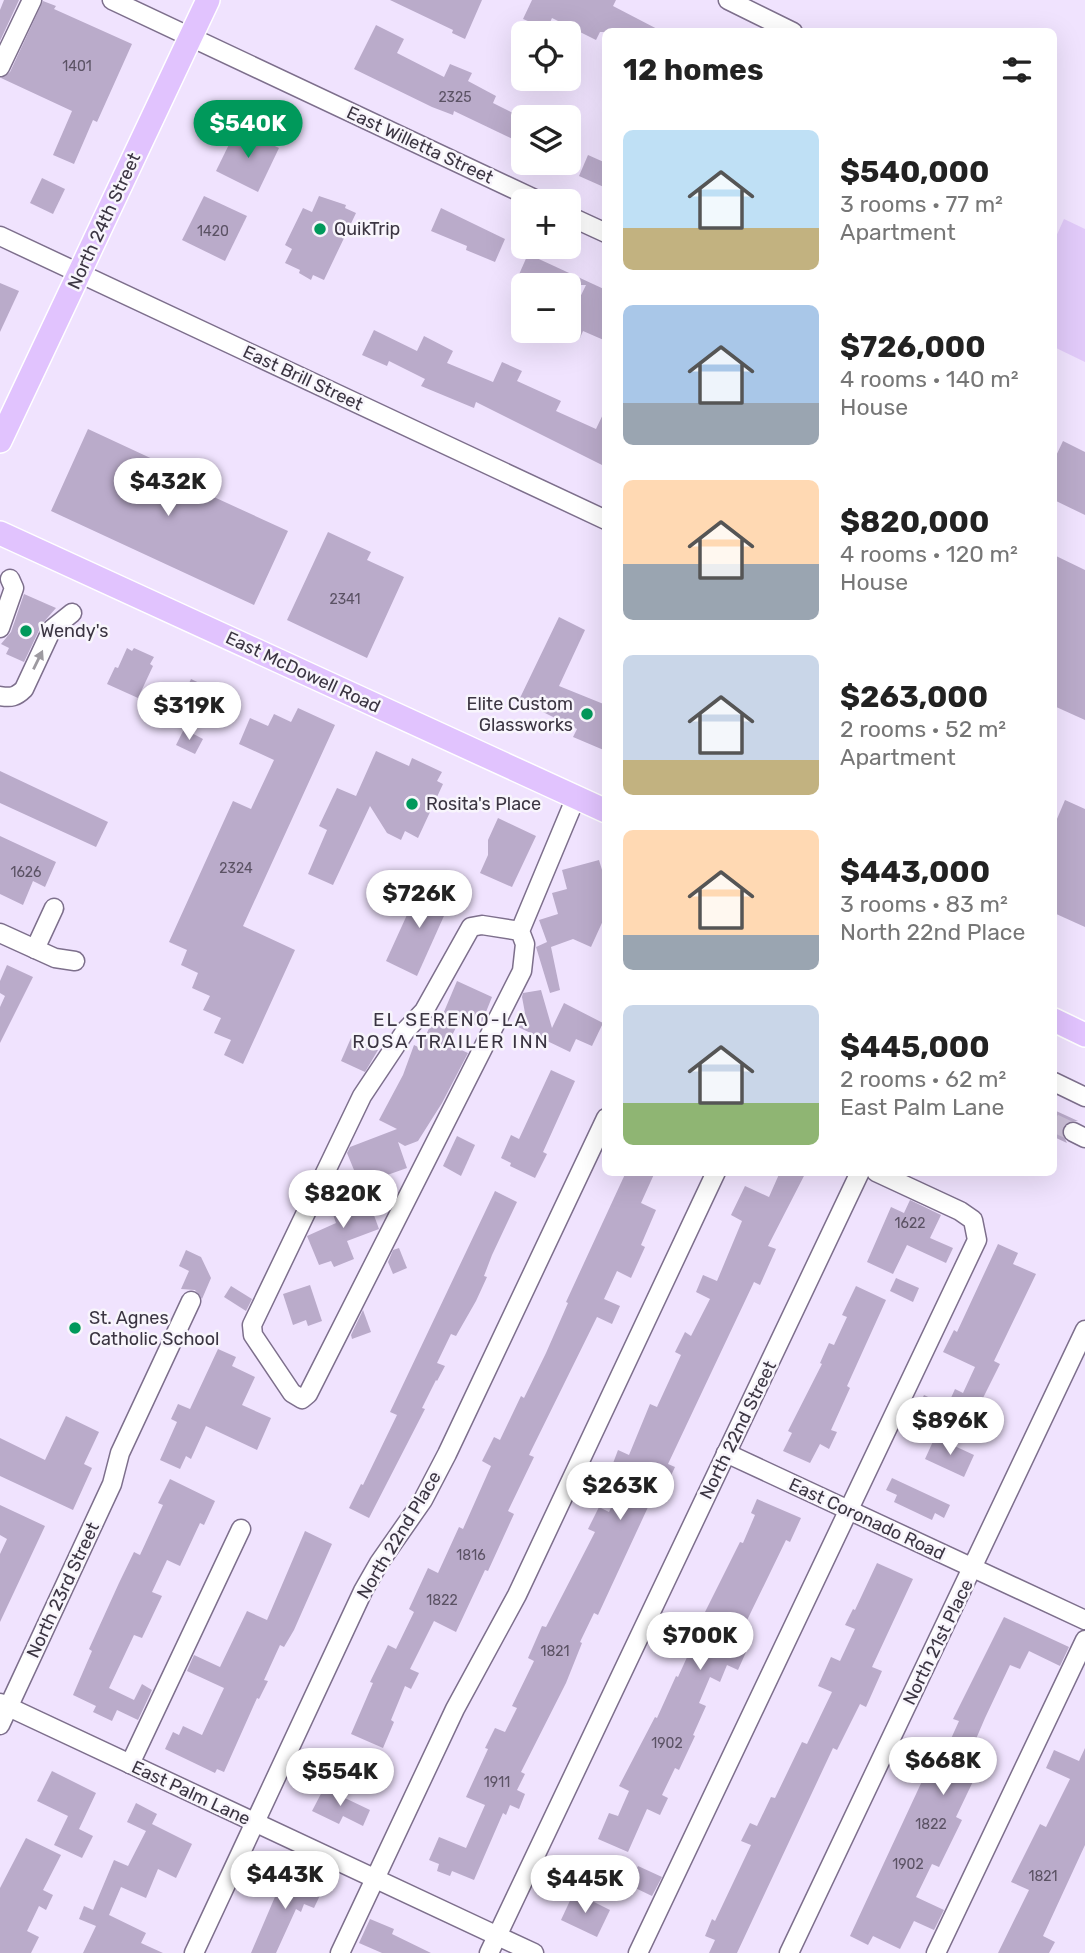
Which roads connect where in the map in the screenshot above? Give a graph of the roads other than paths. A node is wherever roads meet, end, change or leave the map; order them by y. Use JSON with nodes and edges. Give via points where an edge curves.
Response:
{"nodes":[{"id":1,"x":32,"y":0,"type":"edge"},
{"id":2,"x":112,"y":0,"type":"edge"},
{"id":3,"x":208,"y":0,"type":"edge"},
{"id":4,"x":727,"y":0,"type":"edge"},
{"id":5,"x":785,"y":28,"type":"edge"},
{"id":6,"x":191,"y":36,"type":"junction"},
{"id":7,"x":0,"y":68,"type":"edge"},
{"id":8,"x":513,"y":189,"type":"edge"},
{"id":9,"x":581,"y":222,"type":"edge"},
{"id":10,"x":602,"y":231,"type":"edge"},
{"id":11,"x":0,"y":236,"type":"edge"},
{"id":12,"x":80,"y":273,"type":"junction"},
{"id":13,"x":0,"y":441,"type":"edge"},
{"id":14,"x":602,"y":518,"type":"edge"},
{"id":15,"x":0,"y":533,"type":"edge"},
{"id":16,"x":10,"y":579,"type":"dead end"},
{"id":17,"x":72,"y":613,"type":"dead end"},
{"id":18,"x":0,"y":628,"type":"edge"},
{"id":19,"x":0,"y":695,"type":"edge"},
{"id":20,"x":576,"y":797,"type":"junction"},
{"id":21,"x":602,"y":809,"type":"edge"},
{"id":22,"x":54,"y":908,"type":"dead end"},
{"id":23,"x":520,"y":931,"type":"junction"},
{"id":24,"x":0,"y":933,"type":"edge"},
{"id":25,"x":35,"y":949,"type":"junction"},
{"id":26,"x":75,"y":961,"type":"dead end"},
{"id":27,"x":1057,"y":1021,"type":"edge"},
{"id":28,"x":1085,"y":1035,"type":"edge"},
{"id":29,"x":1057,"y":1083,"type":"edge"},
{"id":30,"x":1057,"y":1093,"type":"edge"},
{"id":31,"x":1085,"y":1097,"type":"edge"},
{"id":32,"x":1085,"y":1107,"type":"edge"},
{"id":33,"x":602,"y":1126,"type":"edge"},
{"id":34,"x":714,"y":1176,"type":"edge"},
{"id":35,"x":858,"y":1176,"type":"edge"},
{"id":36,"x":885,"y":1176,"type":"edge"},
{"id":37,"x":191,"y":1301,"type":"dead end"},
{"id":38,"x":1085,"y":1330,"type":"edge"},
{"id":39,"x":726,"y":1453,"type":"junction"},
{"id":40,"x":849,"y":1510,"type":"junction"},
{"id":41,"x":241,"y":1529,"type":"dead end"},
{"id":42,"x":973,"y":1569,"type":"junction"},
{"id":43,"x":1085,"y":1620,"type":"edge"},
{"id":44,"x":1085,"y":1640,"type":"edge"},
{"id":45,"x":4,"y":1705,"type":"edge"},
{"id":46,"x":0,"y":1725,"type":"edge"},
{"id":47,"x":130,"y":1764,"type":"junction"},
{"id":48,"x":256,"y":1824,"type":"junction"},
{"id":49,"x":375,"y":1880,"type":"junction"},
{"id":50,"x":498,"y":1935,"type":"junction"},
{"id":51,"x":194,"y":1953,"type":"edge"},
{"id":52,"x":340,"y":1953,"type":"edge"},
{"id":53,"x":489,"y":1953,"type":"edge"},
{"id":54,"x":534,"y":1953,"type":"edge"},
{"id":55,"x":638,"y":1953,"type":"edge"},
{"id":56,"x":789,"y":1953,"type":"edge"},
{"id":57,"x":936,"y":1953,"type":"edge"}],
"edges":[{"from":1,"to":7,"type":"street"},
{"from":2,"to":6,"type":"street","name":"East Willetta Street"},
{"from":3,"to":6,"type":"main road","name":"North 24th Street"},
{"from":4,"to":5,"type":"street"},
{"from":6,"to":8,"type":"street","name":"East Willetta Street"},
{"from":6,"to":12,"type":"main road","name":"North 24th Street"},
{"from":9,"to":10,"type":"street"},
{"from":11,"to":12,"type":"street","name":"East Brill Street"},
{"from":12,"to":13,"type":"main road","name":"North 24th Street"},
{"from":12,"to":14,"type":"street","name":"East Brill Street"},
{"from":15,"to":20,"type":"main road","name":"East McDowell Road"},
{"from":16,"to":18,"type":"street","via":[[14,588]]},
{"from":19,"to":17,"type":"street","one_way":true,"via":[[18,696],[52,629]]},
{"from":20,"to":21,"type":"main road","name":"East McDowell Road"},
{"from":20,"to":23,"type":"street"},
{"from":22,"to":25,"type":"street"},
{"from":23,"to":23,"type":"street","via":[[525,944],[522,971],[302,1399],[292,1393],[253,1335],[252,1325],[362,1096],[424,1011],[471,927]]},
{"from":24,"to":25,"type":"street"},
{"from":25,"to":26,"type":"street"},
{"from":27,"to":28,"type":"main road"},
{"from":29,"to":31,"type":"street"},
{"from":30,"to":32,"type":"street"},
{"from":33,"to":48,"type":"street","name":"North 22nd Place","via":[[424,1500],[363,1591]]},
{"from":34,"to":49,"type":"street","via":[[517,1595],[455,1709]]},
{"from":35,"to":39,"type":"street","name":"North 22nd Street"},
{"from":36,"to":40,"type":"street","via":[[973,1220],[977,1240]]},
{"from":37,"to":45,"type":"street","name":"North 23rd Street","via":[[120,1452],[112,1484]]},
{"from":38,"to":42,"type":"street","name":"North 21st Place"},
{"from":39,"to":40,"type":"street","name":"East Coronado Road"},
{"from":39,"to":50,"type":"street","name":"North 22nd Street"},
{"from":40,"to":42,"type":"street","name":"East Coronado Road"},
{"from":40,"to":55,"type":"street"},
{"from":41,"to":47,"type":"street"},
{"from":42,"to":43,"type":"street","name":"East Coronado Road"},
{"from":42,"to":56,"type":"street","name":"North 21st Place"},
{"from":44,"to":57,"type":"street"},
{"from":45,"to":46,"type":"street","name":"North 23rd Street"},
{"from":45,"to":47,"type":"street","name":"East Palm Lane"},
{"from":47,"to":48,"type":"street","name":"East Palm Lane"},
{"from":48,"to":49,"type":"street","name":"East Palm Lane"},
{"from":48,"to":51,"type":"street","name":"North 22nd Place"},
{"from":49,"to":50,"type":"street","name":"East Palm Lane"},
{"from":49,"to":52,"type":"street"},
{"from":50,"to":53,"type":"street","name":"North 22nd Street"},
{"from":50,"to":54,"type":"street","name":"East Palm Lane"}]}
